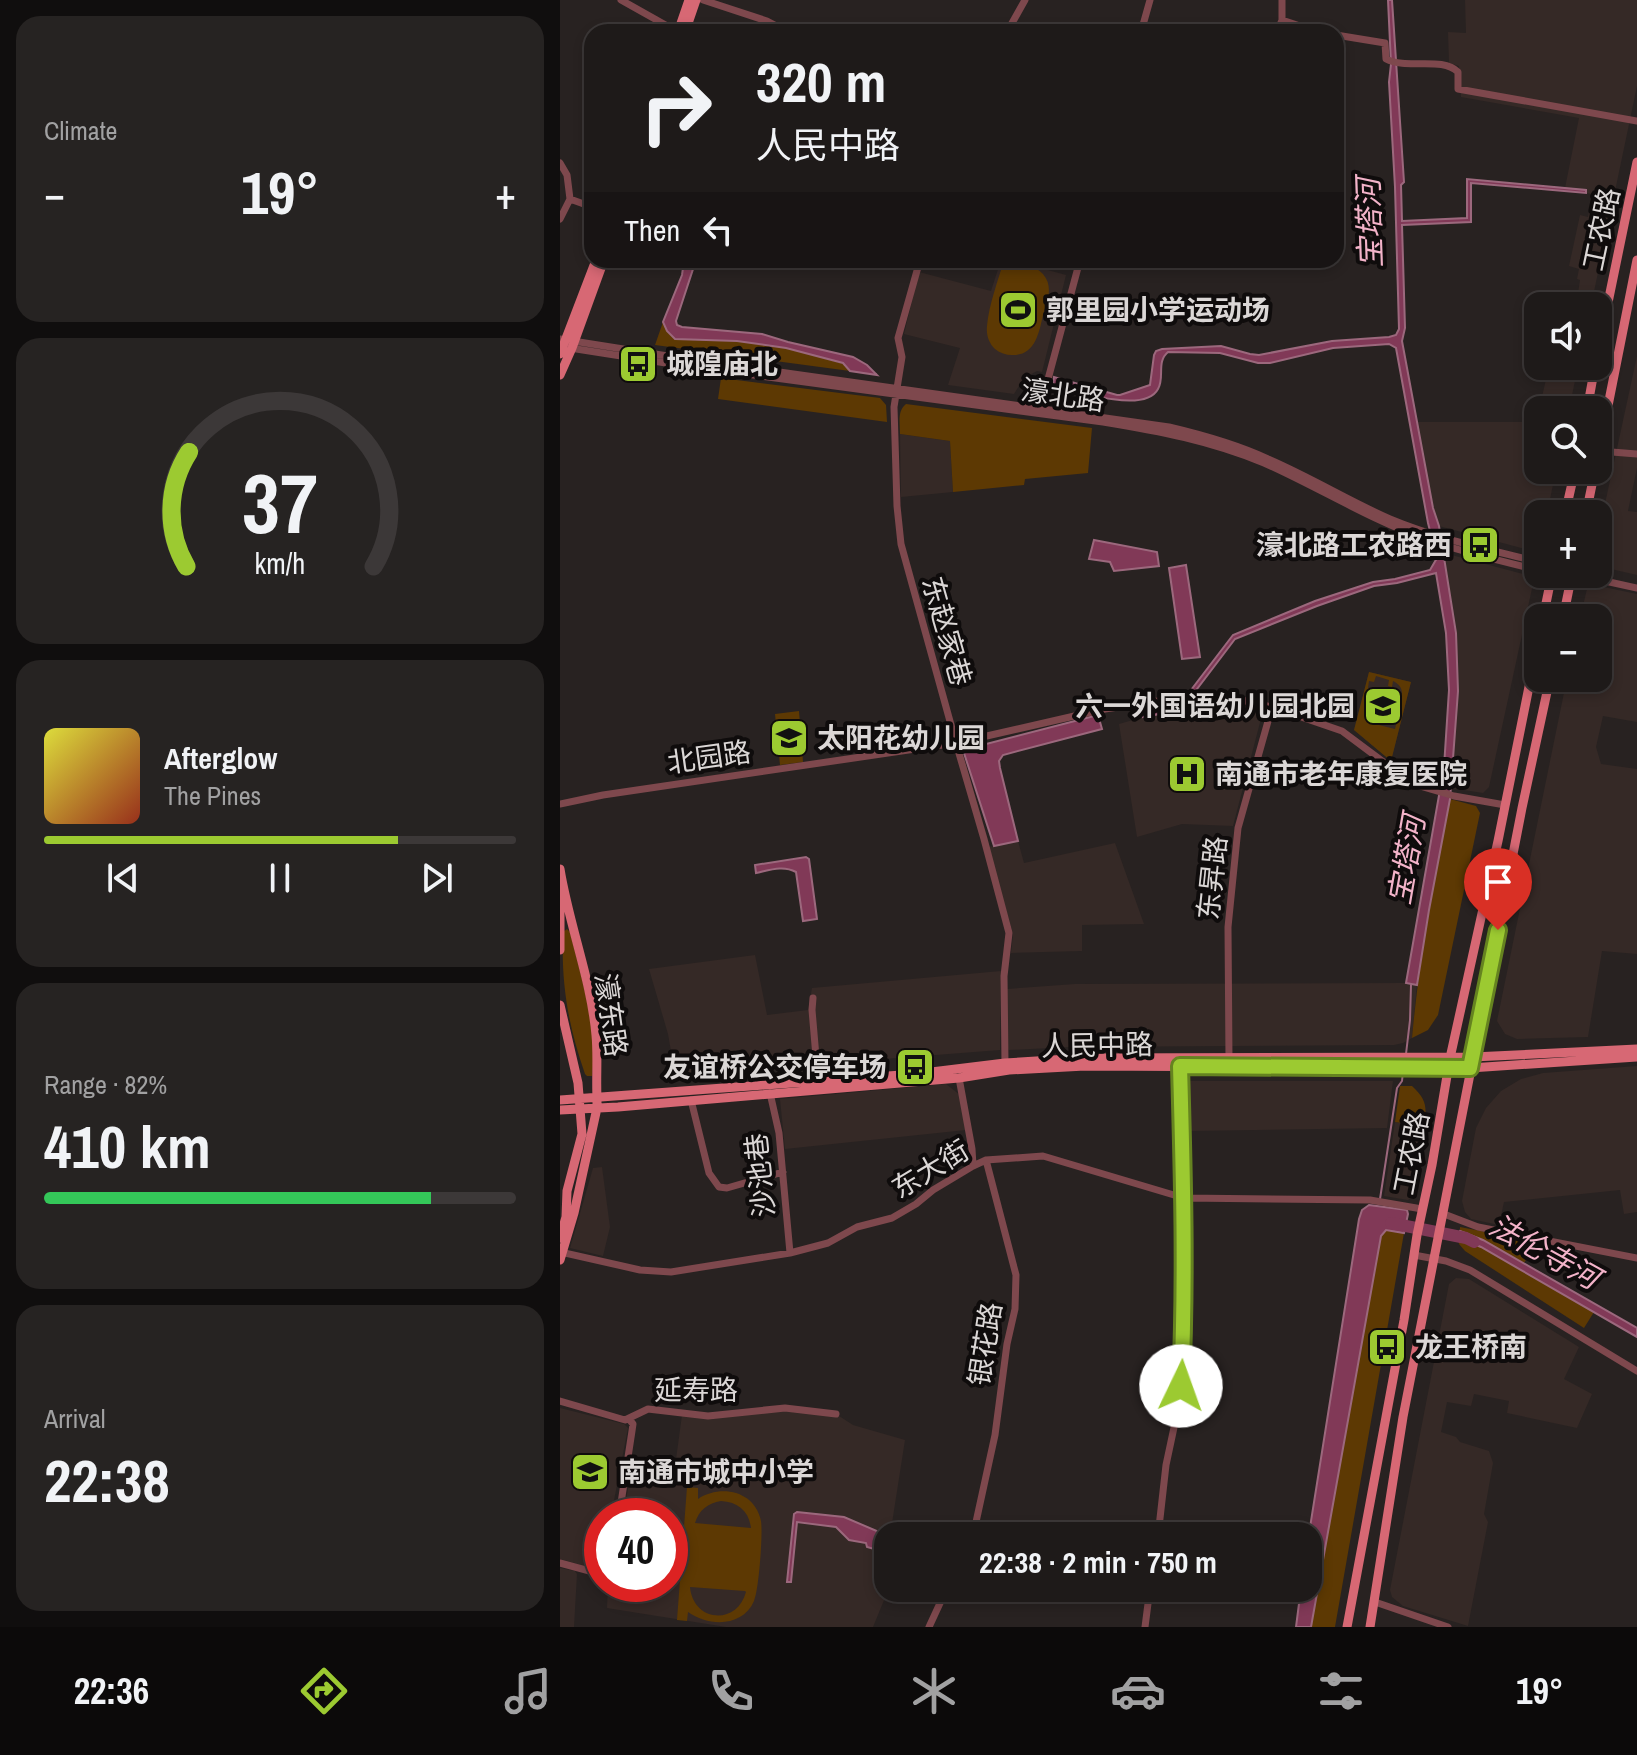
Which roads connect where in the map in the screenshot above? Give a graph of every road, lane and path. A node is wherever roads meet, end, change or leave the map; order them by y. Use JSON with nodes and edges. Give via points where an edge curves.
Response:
{"nodes":[{"id":1,"x":621,"y":0,"type":"edge"},
{"id":2,"x":689,"y":0,"type":"edge"},
{"id":3,"x":696,"y":0,"type":"edge"},
{"id":4,"x":703,"y":0,"type":"edge"},
{"id":5,"x":1025,"y":0,"type":"edge"},
{"id":6,"x":1150,"y":0,"type":"edge"},
{"id":7,"x":1282,"y":0,"type":"edge"},
{"id":8,"x":1282,"y":20,"type":"junction"},
{"id":9,"x":664,"y":24,"type":"edge"},
{"id":10,"x":681,"y":24,"type":"edge"},
{"id":11,"x":688,"y":24,"type":"edge"},
{"id":12,"x":773,"y":24,"type":"edge"},
{"id":13,"x":1012,"y":24,"type":"edge"},
{"id":14,"x":1143,"y":24,"type":"edge"},
{"id":15,"x":1280,"y":24,"type":"edge"},
{"id":16,"x":1294,"y":24,"type":"edge"},
{"id":17,"x":1344,"y":36,"type":"edge"},
{"id":18,"x":1637,"y":121,"type":"edge"},
{"id":19,"x":1637,"y":162,"type":"edge"},
{"id":20,"x":560,"y":163,"type":"edge"},
{"id":21,"x":570,"y":199,"type":"junction"},
{"id":22,"x":584,"y":204,"type":"edge"},
{"id":23,"x":560,"y":219,"type":"edge"},
{"id":24,"x":1637,"y":260,"type":"edge"},
{"id":25,"x":593,"y":268,"type":"edge"},
{"id":26,"x":600,"y":268,"type":"edge"},
{"id":27,"x":918,"y":268,"type":"edge"},
{"id":28,"x":1078,"y":268,"type":"edge"},
{"id":29,"x":1610,"y":292,"type":"edge"},
{"id":30,"x":565,"y":345,"type":"edge"},
{"id":31,"x":560,"y":375,"type":"edge"},
{"id":32,"x":896,"y":392,"type":"junction"},
{"id":33,"x":1610,"y":396,"type":"edge"},
{"id":34,"x":1039,"y":410,"type":"junction"},
{"id":35,"x":1612,"y":453,"type":"edge"},
{"id":36,"x":1637,"y":454,"type":"edge"},
{"id":37,"x":1451,"y":544,"type":"junction"},
{"id":38,"x":1524,"y":559,"type":"edge"},
{"id":39,"x":1524,"y":566,"type":"edge"},
{"id":40,"x":1612,"y":583,"type":"edge"},
{"id":41,"x":1637,"y":588,"type":"edge"},
{"id":42,"x":1528,"y":692,"type":"edge"},
{"id":43,"x":1547,"y":692,"type":"edge"},
{"id":44,"x":1272,"y":707,"type":"junction"},
{"id":45,"x":956,"y":743,"type":"junction"},
{"id":46,"x":560,"y":804,"type":"edge"},
{"id":47,"x":1505,"y":805,"type":"junction"},
{"id":48,"x":560,"y":869,"type":"edge"},
{"id":49,"x":560,"y":898,"type":"edge"},
{"id":50,"x":560,"y":950,"type":"edge"},
{"id":51,"x":813,"y":998,"type":"dead end"},
{"id":52,"x":560,"y":1005,"type":"edge"},
{"id":53,"x":1637,"y":1049,"type":"edge"},
{"id":54,"x":1473,"y":1057,"type":"junction"},
{"id":55,"x":1637,"y":1057,"type":"edge"},
{"id":56,"x":1229,"y":1059,"type":"junction"},
{"id":57,"x":1005,"y":1063,"type":"junction"},
{"id":58,"x":1395,"y":1063,"type":"junction"},
{"id":59,"x":1450,"y":1063,"type":"junction"},
{"id":60,"x":1180,"y":1066,"type":"junction"},
{"id":61,"x":1470,"y":1068,"type":"junction"},
{"id":62,"x":959,"y":1078,"type":"junction"},
{"id":63,"x":818,"y":1080,"type":"junction"},
{"id":64,"x":770,"y":1093,"type":"junction"},
{"id":65,"x":560,"y":1100,"type":"edge"},
{"id":66,"x":691,"y":1100,"type":"junction"},
{"id":67,"x":597,"y":1103,"type":"junction"},
{"id":68,"x":580,"y":1104,"type":"junction"},
{"id":69,"x":560,"y":1110,"type":"edge"},
{"id":70,"x":986,"y":1160,"type":"junction"},
{"id":71,"x":973,"y":1166,"type":"junction"},
{"id":72,"x":783,"y":1172,"type":"junction"},
{"id":73,"x":1184,"y":1198,"type":"junction"},
{"id":74,"x":1422,"y":1212,"type":"junction"},
{"id":75,"x":1442,"y":1218,"type":"junction"},
{"id":76,"x":560,"y":1238,"type":"edge"},
{"id":77,"x":790,"y":1253,"type":"junction"},
{"id":78,"x":561,"y":1255,"type":"edge"},
{"id":79,"x":1414,"y":1255,"type":"junction"},
{"id":80,"x":1434,"y":1258,"type":"junction"},
{"id":81,"x":1637,"y":1258,"type":"edge"},
{"id":82,"x":1637,"y":1371,"type":"edge"},
{"id":83,"x":560,"y":1401,"type":"edge"},
{"id":84,"x":836,"y":1414,"type":"dead end"},
{"id":85,"x":629,"y":1419,"type":"junction"},
{"id":86,"x":622,"y":1498,"type":"edge"},
{"id":87,"x":976,"y":1522,"type":"edge"},
{"id":88,"x":1160,"y":1522,"type":"edge"},
{"id":89,"x":560,"y":1563,"type":"edge"},
{"id":90,"x":584,"y":1569,"type":"edge"},
{"id":91,"x":941,"y":1602,"type":"edge"},
{"id":92,"x":1148,"y":1602,"type":"edge"},
{"id":93,"x":1375,"y":1602,"type":"junction"},
{"id":94,"x":929,"y":1627,"type":"edge"},
{"id":95,"x":1145,"y":1627,"type":"edge"},
{"id":96,"x":1347,"y":1627,"type":"edge"},
{"id":97,"x":1370,"y":1627,"type":"edge"},
{"id":98,"x":1448,"y":1627,"type":"edge"}],
"edges":[{"from":1,"to":9,"type":"street"},
{"from":2,"to":10,"type":"main road"},
{"from":3,"to":11,"type":"main road"},
{"from":4,"to":12,"type":"street"},
{"from":5,"to":13,"type":"street"},
{"from":6,"to":14,"type":"street"},
{"from":7,"to":8,"type":"street"},
{"from":8,"to":15,"type":"street"},
{"from":8,"to":16,"type":"street"},
{"from":17,"to":18,"type":"street","via":[[1385,43],[1388,61],[1449,65],[1458,72],[1458,89]]},
{"from":19,"to":29,"type":"main road","name":"工农路"},
{"from":20,"to":21,"type":"street"},
{"from":21,"to":22,"type":"street"},
{"from":21,"to":23,"type":"street"},
{"from":24,"to":33,"type":"main road","name":"工农路"},
{"from":25,"to":30,"type":"main road"},
{"from":26,"to":30,"type":"main road"},
{"from":27,"to":32,"type":"street","name":"东赵家巷","via":[[898,338],[902,357]]},
{"from":28,"to":34,"type":"street"},
{"from":30,"to":31,"type":"main road"},
{"from":30,"to":32,"type":"street","name":"濠北路"},
{"from":32,"to":34,"type":"street","name":"濠北路"},
{"from":32,"to":45,"type":"street","name":"东赵家巷","via":[[901,544]]},
{"from":34,"to":37,"type":"street","name":"濠北路","via":[[1206,442],[1265,464],[1378,519]]},
{"from":35,"to":36,"type":"street"},
{"from":37,"to":38,"type":"street","name":"濠北路"},
{"from":37,"to":39,"type":"street","name":"濠北路"},
{"from":40,"to":41,"type":"street"},
{"from":42,"to":47,"type":"main road","name":"工农路"},
{"from":43,"to":54,"type":"main road","name":"工农路"},
{"from":44,"to":45,"type":"street","name":"北园路","via":[[1219,696],[1184,697]]},
{"from":44,"to":47,"type":"street","name":"北园路","via":[[1342,731],[1413,784]]},
{"from":44,"to":56,"type":"street","name":"东昇路","via":[[1238,828],[1228,927]]},
{"from":45,"to":46,"type":"street","name":"北园路"},
{"from":45,"to":57,"type":"street","name":"东赵家巷","via":[[1009,933]]},
{"from":47,"to":59,"type":"main road","name":"工农路"},
{"from":48,"to":67,"type":"main road","name":"濠东路","via":[[596,1035]]},
{"from":49,"to":50,"type":"main road","name":"濠东路"},
{"from":51,"to":63,"type":"street"},
{"from":52,"to":68,"type":"main road","name":"濠东路"},
{"from":53,"to":54,"type":"main road","name":"人民中路"},
{"from":54,"to":59,"type":"main road","name":"人民中路"},
{"from":54,"to":61,"type":"main road","name":"工农路"},
{"from":55,"to":61,"type":"main road","name":"人民中路"},
{"from":56,"to":57,"type":"main road","name":"人民中路"},
{"from":56,"to":58,"type":"main road","name":"人民中路"},
{"from":57,"to":63,"type":"main road","name":"人民中路"},
{"from":58,"to":59,"type":"main road","name":"人民中路"},
{"from":58,"to":60,"type":"main road","name":"人民中路"},
{"from":59,"to":61,"type":"main road","name":"人民中路"},
{"from":59,"to":74,"type":"main road","name":"工农路"},
{"from":60,"to":62,"type":"main road","name":"人民中路","via":[[1017,1069]]},
{"from":60,"to":73,"type":"street"},
{"from":61,"to":75,"type":"main road","name":"工农路"},
{"from":62,"to":64,"type":"main road","name":"人民中路"},
{"from":62,"to":71,"type":"street"},
{"from":63,"to":67,"type":"main road","name":"人民中路"},
{"from":64,"to":66,"type":"main road","name":"人民中路"},
{"from":64,"to":72,"type":"street","name":"沙池巷"},
{"from":65,"to":68,"type":"main road","name":"人民中路"},
{"from":66,"to":67,"type":"main road","name":"人民中路"},
{"from":66,"to":72,"type":"street","via":[[709,1173],[719,1187]]},
{"from":67,"to":68,"type":"main road","name":"人民中路"},
{"from":67,"to":78,"type":"main road","name":"濠东路"},
{"from":68,"to":69,"type":"main road","name":"人民中路"},
{"from":68,"to":76,"type":"main road","name":"濠东路","via":[[582,1134]]},
{"from":70,"to":71,"type":"street","name":"东大街"},
{"from":70,"to":73,"type":"street","name":"东大街","via":[[1043,1156]]},
{"from":70,"to":87,"type":"street","name":"银花路","via":[[1016,1275],[1015,1309]]},
{"from":71,"to":77,"type":"street","name":"东大街","via":[[892,1218]]},
{"from":72,"to":77,"type":"street","name":"沙池巷"},
{"from":73,"to":74,"type":"street","name":"东大街","via":[[1370,1200]]},
{"from":73,"to":88,"type":"street","via":[[1181,1386]]},
{"from":74,"to":79,"type":"main road","name":"工农路"},
{"from":75,"to":80,"type":"main road","name":"工农路"},
{"from":75,"to":81,"type":"street"},
{"from":77,"to":78,"type":"street","name":"东大街","via":[[671,1272]]},
{"from":79,"to":80,"type":"street"},
{"from":79,"to":96,"type":"main road","name":"工农路"},
{"from":80,"to":82,"type":"street","via":[[1470,1270]]},
{"from":80,"to":93,"type":"main road","name":"工农路"},
{"from":83,"to":85,"type":"street","name":"延寿路"},
{"from":84,"to":85,"type":"street","name":"延寿路","via":[[785,1408],[708,1416],[648,1409]]},
{"from":85,"to":86,"type":"street","via":[[633,1424]]},
{"from":89,"to":90,"type":"street"},
{"from":91,"to":94,"type":"street"},
{"from":92,"to":95,"type":"street"},
{"from":93,"to":97,"type":"main road","name":"工农路"},
{"from":93,"to":98,"type":"street"}]}
